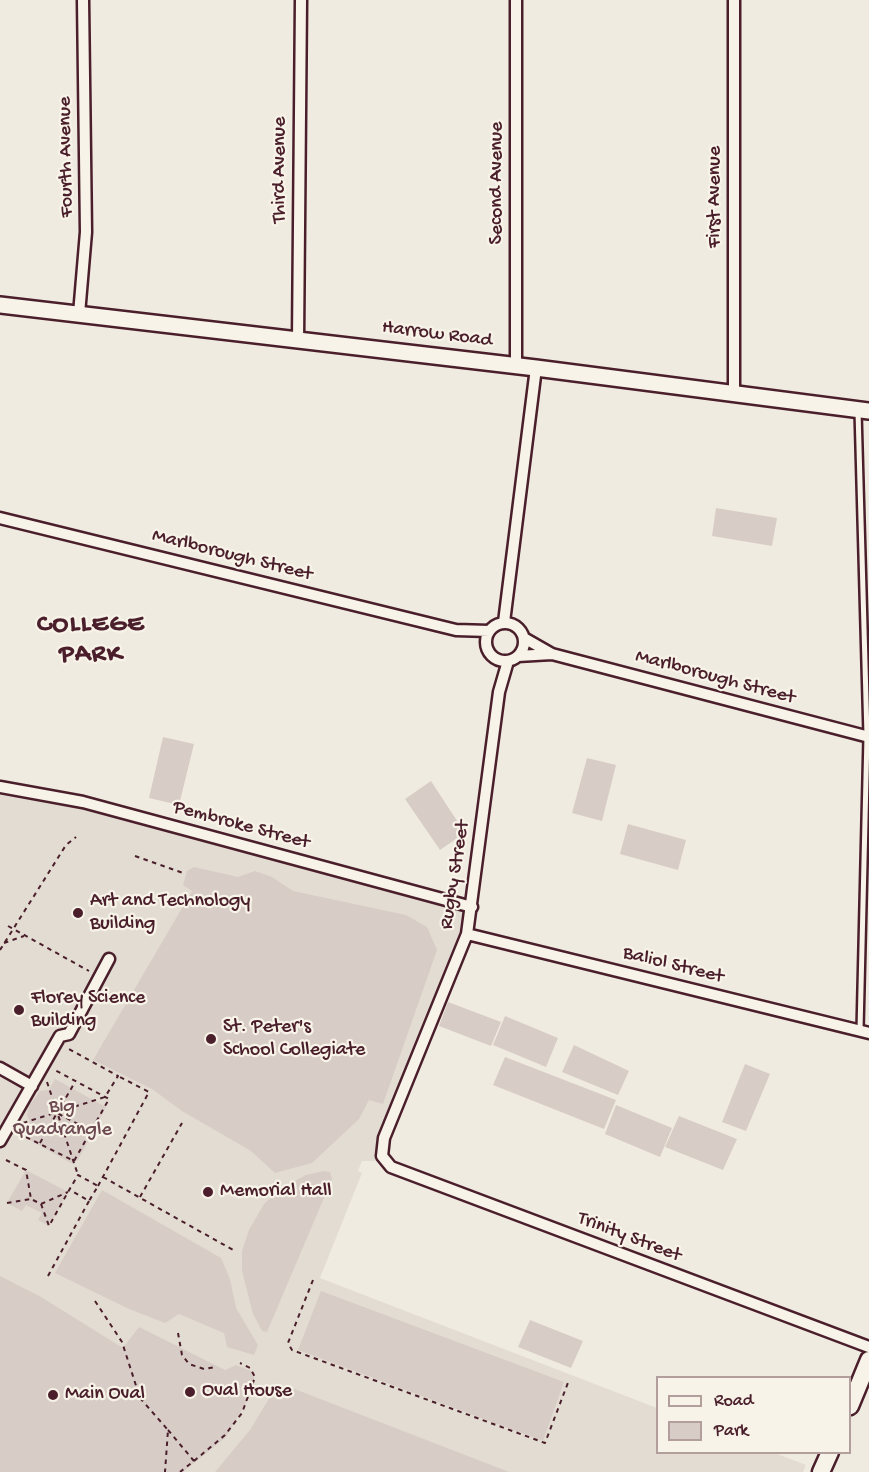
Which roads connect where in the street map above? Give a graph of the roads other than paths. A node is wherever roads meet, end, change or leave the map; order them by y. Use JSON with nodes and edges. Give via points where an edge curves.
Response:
{"nodes":[{"id":1,"x":83,"y":0,"type":"edge"},
{"id":2,"x":301,"y":0,"type":"edge"},
{"id":3,"x":516,"y":0,"type":"edge"},
{"id":4,"x":734,"y":0,"type":"edge"},
{"id":5,"x":0,"y":305,"type":"edge"},
{"id":6,"x":79,"y":314,"type":"junction"},
{"id":7,"x":298,"y":340,"type":"junction"},
{"id":8,"x":516,"y":366,"type":"junction"},
{"id":9,"x":536,"y":368,"type":"junction"},
{"id":10,"x":734,"y":393,"type":"junction"},
{"id":11,"x":864,"y":410,"type":"edge"},
{"id":12,"x":0,"y":518,"type":"edge"},
{"id":13,"x":509,"y":623,"type":"junction"},
{"id":14,"x":456,"y":630,"type":"junction"},
{"id":15,"x":489,"y":631,"type":"junction"},
{"id":16,"x":524,"y":638,"type":"junction"},
{"id":17,"x":486,"y":644,"type":"junction"},
{"id":18,"x":552,"y":654,"type":"junction"},
{"id":19,"x":513,"y":658,"type":"junction"},
{"id":20,"x":496,"y":659,"type":"junction"},
{"id":21,"x":499,"y":692,"type":"junction"},
{"id":22,"x":868,"y":737,"type":"edge"},
{"id":23,"x":0,"y":787,"type":"edge"},
{"id":24,"x":472,"y":907,"type":"junction"},
{"id":25,"x":467,"y":934,"type":"junction"},
{"id":26,"x":109,"y":959,"type":"dead end"},
{"id":27,"x":864,"y":1031,"type":"edge"},
{"id":28,"x":0,"y":1068,"type":"edge"},
{"id":29,"x":32,"y":1086,"type":"junction"},
{"id":30,"x":0,"y":1141,"type":"edge"},
{"id":31,"x":382,"y":1156,"type":"joint"},
{"id":32,"x":869,"y":1347,"type":"edge"},
{"id":33,"x":869,"y":1360,"type":"edge"},
{"id":34,"x":851,"y":1401,"type":"edge"},
{"id":35,"x":829,"y":1454,"type":"edge"},
{"id":36,"x":821,"y":1472,"type":"edge"}],
"edges":[{"from":1,"to":6,"type":"street","name":"Fourth Avenue","via":[[86,232]]},
{"from":2,"to":7,"type":"street","name":"Third Avenue"},
{"from":3,"to":8,"type":"street","name":"Second Avenue"},
{"from":4,"to":10,"type":"street","name":"First Avenue"},
{"from":5,"to":6,"type":"street","name":"Harrow Road"},
{"from":6,"to":7,"type":"street","name":"Harrow Road"},
{"from":7,"to":8,"type":"street","name":"Harrow Road"},
{"from":8,"to":9,"type":"street","name":"Harrow Road"},
{"from":9,"to":10,"type":"street","name":"Harrow Road"},
{"from":9,"to":13,"type":"street","via":[[510,585]]},
{"from":10,"to":11,"type":"street","name":"Harrow Road"},
{"from":11,"to":22,"type":"lane"},
{"from":12,"to":14,"type":"street","name":"Marlborough Street"},
{"from":13,"to":15,"type":"street"},
{"from":13,"to":16,"type":"street"},
{"from":14,"to":15,"type":"street","name":"Marlborough Street"},
{"from":14,"to":17,"type":"street","name":"Marlborough Street"},
{"from":15,"to":17,"type":"street"},
{"from":16,"to":18,"type":"street","name":"Marlborough Street"},
{"from":16,"to":19,"type":"street","via":[[522,651]]},
{"from":17,"to":20,"type":"street"},
{"from":18,"to":19,"type":"street","name":"Marlborough Street"},
{"from":18,"to":22,"type":"street","name":"Marlborough Street"},
{"from":19,"to":20,"type":"street"},
{"from":19,"to":21,"type":"street","name":"Rugby Street"},
{"from":20,"to":21,"type":"street","name":"Rugby Street"},
{"from":21,"to":24,"type":"street","name":"Rugby Street"},
{"from":22,"to":27,"type":"lane"},
{"from":23,"to":24,"type":"street","name":"Pembroke Street","via":[[83,802]]},
{"from":24,"to":25,"type":"street","name":"Rugby Street"},
{"from":25,"to":27,"type":"street","name":"Baliol Street"},
{"from":25,"to":31,"type":"street","name":"Rugby Street","via":[[384,1138]]},
{"from":26,"to":29,"type":"street","via":[[69,1034],[60,1036]]},
{"from":28,"to":29,"type":"street"},
{"from":29,"to":30,"type":"street"},
{"from":31,"to":32,"type":"street","name":"Trinity Street","via":[[391,1167]]},
{"from":33,"to":34,"type":"main road"},
{"from":35,"to":36,"type":"main road"}]}
